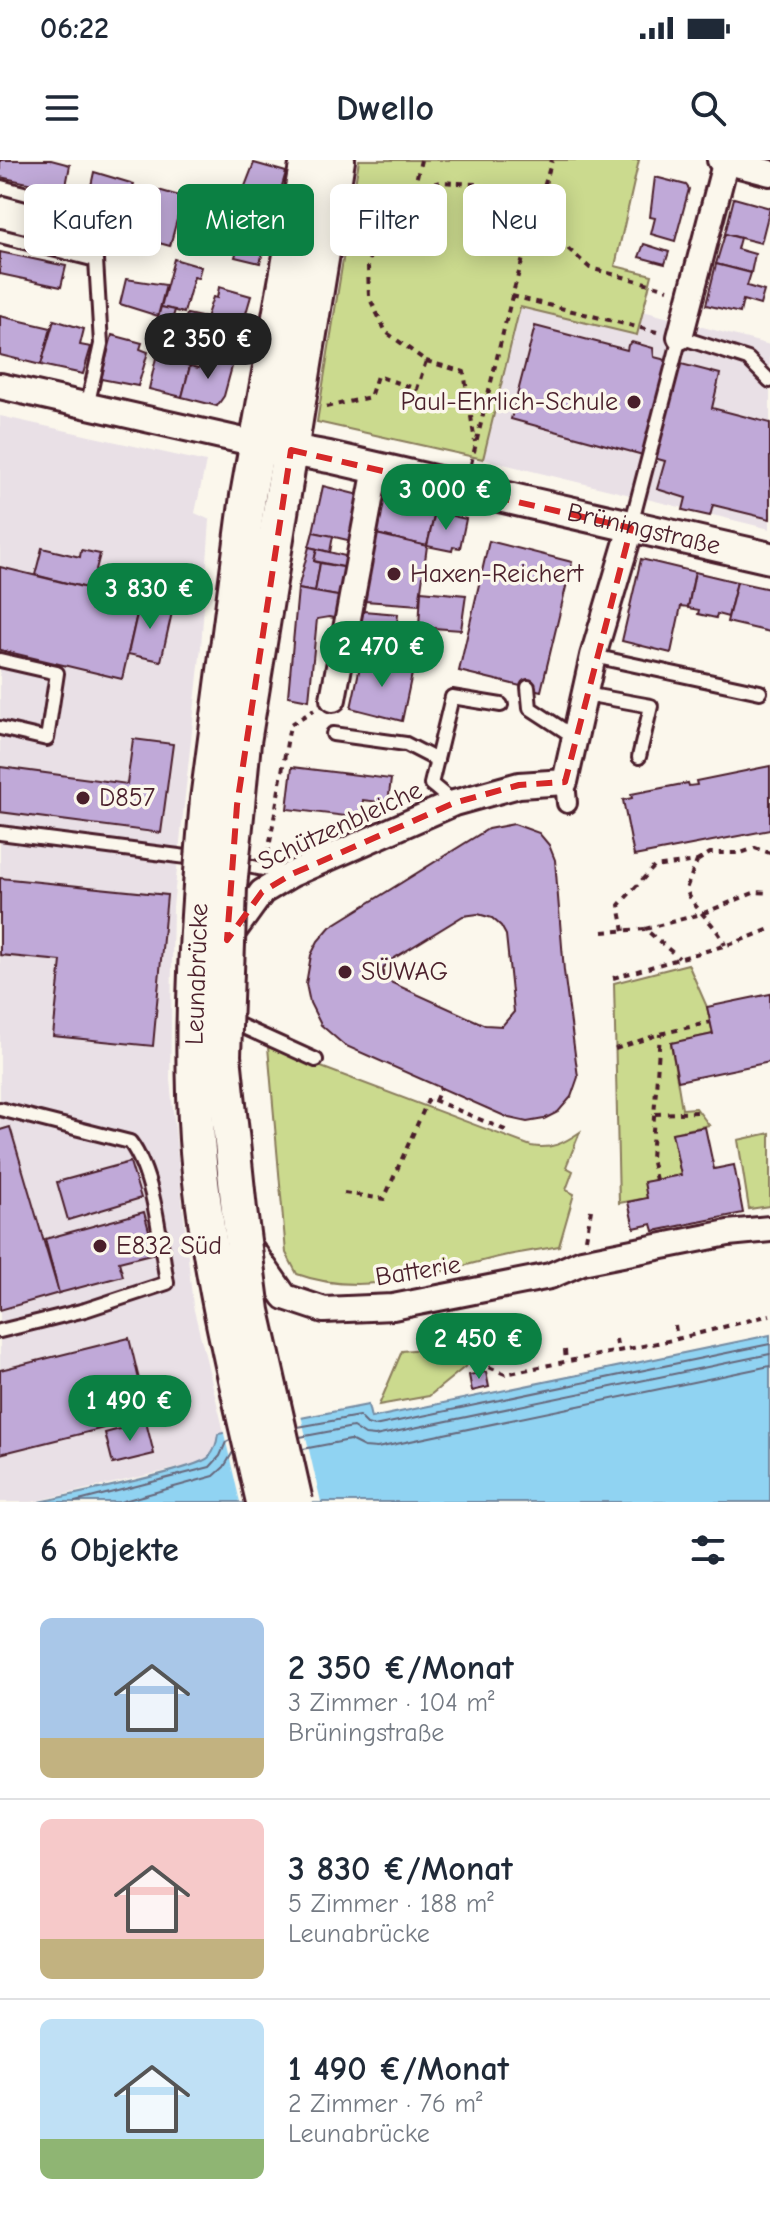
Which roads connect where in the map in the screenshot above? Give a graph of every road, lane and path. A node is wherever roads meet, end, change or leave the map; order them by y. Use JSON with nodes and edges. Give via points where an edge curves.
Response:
{"nodes":[{"id":1,"x":308,"y":160,"type":"edge"},
{"id":2,"x":337,"y":160,"type":"edge"},
{"id":3,"x":421,"y":160,"type":"edge"},
{"id":4,"x":552,"y":160,"type":"edge"},
{"id":5,"x":724,"y":160,"type":"edge"},
{"id":6,"x":770,"y":173,"type":"edge"},
{"id":7,"x":415,"y":184,"type":"edge"},
{"id":8,"x":433,"y":184,"type":"edge"},
{"id":9,"x":476,"y":184,"type":"edge"},
{"id":10,"x":545,"y":184,"type":"edge"},
{"id":11,"x":0,"y":189,"type":"edge"},
{"id":12,"x":24,"y":193,"type":"edge"},
{"id":13,"x":0,"y":236,"type":"edge"},
{"id":14,"x":24,"y":242,"type":"edge"},
{"id":15,"x":566,"y":246,"type":"edge"},
{"id":16,"x":79,"y":256,"type":"edge"},
{"id":17,"x":370,"y":256,"type":"edge"},
{"id":18,"x":524,"y":256,"type":"edge"},
{"id":19,"x":690,"y":294,"type":"junction"},
{"id":20,"x":512,"y":296,"type":"junction"},
{"id":21,"x":680,"y":337,"type":"junction"},
{"id":22,"x":426,"y":361,"type":"junction"},
{"id":23,"x":770,"y":381,"type":"edge"},
{"id":24,"x":0,"y":386,"type":"edge"},
{"id":25,"x":87,"y":407,"type":"junction"},
{"id":26,"x":314,"y":409,"type":"dead end"},
{"id":27,"x":257,"y":444,"type":"junction"},
{"id":28,"x":475,"y":445,"type":"junction"},
{"id":29,"x":291,"y":450,"type":"junction"},
{"id":30,"x":376,"y":468,"type":"junction"},
{"id":31,"x":470,"y":470,"type":"dead end"},
{"id":32,"x":631,"y":528,"type":"junction"},
{"id":33,"x":770,"y":558,"type":"edge"},
{"id":34,"x":593,"y":656,"type":"junction"},
{"id":35,"x":0,"y":660,"type":"edge"},
{"id":36,"x":528,"y":687,"type":"dead end"},
{"id":37,"x":760,"y":692,"type":"dead end"},
{"id":38,"x":585,"y":694,"type":"junction"},
{"id":39,"x":333,"y":699,"type":"joint"},
{"id":40,"x":501,"y":705,"type":"dead end"},
{"id":41,"x":0,"y":728,"type":"edge"},
{"id":42,"x":333,"y":734,"type":"dead end"},
{"id":43,"x":576,"y":738,"type":"junction"},
{"id":44,"x":639,"y":757,"type":"dead end"},
{"id":45,"x":437,"y":760,"type":"junction"},
{"id":46,"x":222,"y":802,"type":"junction"},
{"id":47,"x":454,"y":803,"type":"junction"},
{"id":48,"x":0,"y":833,"type":"edge"},
{"id":49,"x":770,"y":853,"type":"edge"},
{"id":50,"x":697,"y":861,"type":"junction"},
{"id":51,"x":266,"y":868,"type":"junction"},
{"id":52,"x":292,"y":874,"type":"junction"},
{"id":53,"x":770,"y":893,"type":"edge"},
{"id":54,"x":701,"y":914,"type":"junction"},
{"id":55,"x":645,"y":929,"type":"junction"},
{"id":56,"x":770,"y":929,"type":"edge"},
{"id":57,"x":624,"y":931,"type":"junction"},
{"id":58,"x":603,"y":932,"type":"dead end"},
{"id":59,"x":725,"y":945,"type":"junction"},
{"id":60,"x":679,"y":958,"type":"junction"},
{"id":61,"x":613,"y":978,"type":"dead end"},
{"id":62,"x":207,"y":1009,"type":"junction"},
{"id":63,"x":711,"y":1022,"type":"dead end"},
{"id":64,"x":660,"y":1034,"type":"junction"},
{"id":65,"x":615,"y":1049,"type":"dead end"},
{"id":66,"x":316,"y":1060,"type":"dead end"},
{"id":67,"x":441,"y":1087,"type":"dead end"},
{"id":68,"x":209,"y":1101,"type":"joint"},
{"id":69,"x":435,"y":1101,"type":"junction"},
{"id":70,"x":0,"y":1109,"type":"edge"},
{"id":71,"x":699,"y":1112,"type":"dead end"},
{"id":72,"x":655,"y":1114,"type":"junction"},
{"id":73,"x":510,"y":1132,"type":"dead end"},
{"id":74,"x":656,"y":1180,"type":"dead end"},
{"id":75,"x":344,"y":1193,"type":"dead end"},
{"id":76,"x":770,"y":1229,"type":"edge"},
{"id":77,"x":405,"y":1304,"type":"junction"},
{"id":78,"x":743,"y":1313,"type":"dead end"},
{"id":79,"x":770,"y":1315,"type":"edge"},
{"id":80,"x":744,"y":1320,"type":"junction"},
{"id":81,"x":675,"y":1325,"type":"dead end"},
{"id":82,"x":0,"y":1331,"type":"edge"},
{"id":83,"x":616,"y":1339,"type":"dead end"},
{"id":84,"x":677,"y":1339,"type":"junction"},
{"id":85,"x":565,"y":1350,"type":"dead end"},
{"id":86,"x":618,"y":1351,"type":"junction"},
{"id":87,"x":566,"y":1362,"type":"junction"},
{"id":88,"x":264,"y":1502,"type":"edge"},
{"id":89,"x":295,"y":1502,"type":"edge"}],
"edges":[{"from":1,"to":27,"type":"main road","name":"Leunabrücke"},
{"from":2,"to":29,"type":"main road","name":"Leunabrücke"},
{"from":3,"to":7,"type":"path"},
{"from":4,"to":10,"type":"path"},
{"from":5,"to":6,"type":"street"},
{"from":5,"to":19,"type":"street"},
{"from":8,"to":9,"type":"path"},
{"from":11,"to":12,"type":"lane"},
{"from":13,"to":14,"type":"lane"},
{"from":15,"to":19,"type":"path","via":[[590,268]]},
{"from":16,"to":25,"type":"lane","via":[[96,260],[101,344]]},
{"from":17,"to":22,"type":"path","via":[[369,297],[386,332]]},
{"from":18,"to":20,"type":"path"},
{"from":19,"to":21,"type":"street"},
{"from":20,"to":21,"type":"path"},
{"from":20,"to":28,"type":"path"},
{"from":21,"to":23,"type":"lane","via":[[748,359]]},
{"from":21,"to":32,"type":"lane"},
{"from":22,"to":26,"type":"path","via":[[417,389],[377,376],[370,397]]},
{"from":22,"to":28,"type":"path","via":[[464,372]]},
{"from":24,"to":25,"type":"street","name":"Brüningstraße"},
{"from":25,"to":27,"type":"street","name":"Brüningstraße"},
{"from":27,"to":29,"type":"street","name":"Brüningstraße"},
{"from":27,"to":46,"type":"main road","name":"Leunabrücke"},
{"from":28,"to":31,"type":"path"},
{"from":29,"to":30,"type":"street","name":"Brüningstraße"},
{"from":29,"to":46,"type":"main road","name":"Leunabrücke","via":[[243,742]]},
{"from":30,"to":32,"type":"street","name":"Brüningstraße"},
{"from":30,"to":39,"type":"street"},
{"from":32,"to":33,"type":"street","name":"Brüningstraße"},
{"from":32,"to":34,"type":"street"},
{"from":34,"to":37,"type":"lane"},
{"from":34,"to":38,"type":"street"},
{"from":35,"to":41,"type":"lane","via":[[57,673],[47,739]]},
{"from":36,"to":43,"type":"lane","via":[[530,708]]},
{"from":38,"to":43,"type":"street"},
{"from":38,"to":44,"type":"lane","via":[[651,706]]},
{"from":39,"to":51,"type":"path","via":[[290,725]]},
{"from":40,"to":45,"type":"lane","via":[[452,697]]},
{"from":42,"to":45,"type":"lane","via":[[406,744]]},
{"from":43,"to":47,"type":"street","name":"Schützenbleiche","via":[[566,793],[519,785]]},
{"from":45,"to":47,"type":"lane","via":[[431,784]]},
{"from":46,"to":88,"type":"main road","name":"Leunabrücke","bridge":true,"via":[[201,883],[193,1063],[205,1218]]},
{"from":46,"to":89,"type":"main road","name":"Leunabrücke","bridge":true,"via":[[229,887],[223,1056],[235,1178],[252,1311]]},
{"from":47,"to":52,"type":"street","name":"Schützenbleiche"},
{"from":48,"to":51,"type":"lane"},
{"from":49,"to":50,"type":"path","via":[[755,848],[710,853]]},
{"from":50,"to":54,"type":"path","via":[[686,889]]},
{"from":50,"to":57,"type":"path","via":[[654,867],[619,905]]},
{"from":51,"to":52,"type":"lane"},
{"from":52,"to":62,"type":"street","name":"Schützenbleiche","via":[[262,892],[225,943]]},
{"from":53,"to":54,"type":"path","via":[[756,892]]},
{"from":54,"to":55,"type":"path"},
{"from":54,"to":59,"type":"path","via":[[719,929]]},
{"from":55,"to":57,"type":"path"},
{"from":55,"to":60,"type":"path"},
{"from":56,"to":59,"type":"path"},
{"from":57,"to":58,"type":"path"},
{"from":59,"to":60,"type":"path"},
{"from":60,"to":61,"type":"path"},
{"from":62,"to":66,"type":"lane"},
{"from":62,"to":68,"type":"street","name":"Schützenbleiche"},
{"from":63,"to":64,"type":"path"},
{"from":64,"to":65,"type":"path"},
{"from":64,"to":72,"type":"path"},
{"from":67,"to":69,"type":"path"},
{"from":68,"to":77,"type":"street","name":"Batterie","via":[[225,1212],[285,1297],[324,1310]]},
{"from":69,"to":73,"type":"path"},
{"from":69,"to":75,"type":"path","via":[[429,1098],[384,1199]]},
{"from":70,"to":82,"type":"lane","via":[[130,1142],[147,1174],[167,1283]]},
{"from":71,"to":72,"type":"path"},
{"from":72,"to":74,"type":"path","via":[[651,1158]]},
{"from":76,"to":77,"type":"street","name":"Batterie","via":[[582,1262],[550,1276]]},
{"from":77,"to":87,"type":"path","via":[[475,1361],[505,1374]]},
{"from":78,"to":80,"type":"path"},
{"from":79,"to":80,"type":"path"},
{"from":80,"to":84,"type":"path"},
{"from":81,"to":84,"type":"path"},
{"from":83,"to":86,"type":"path"},
{"from":84,"to":86,"type":"path"},
{"from":85,"to":87,"type":"path"},
{"from":86,"to":87,"type":"path"}]}
